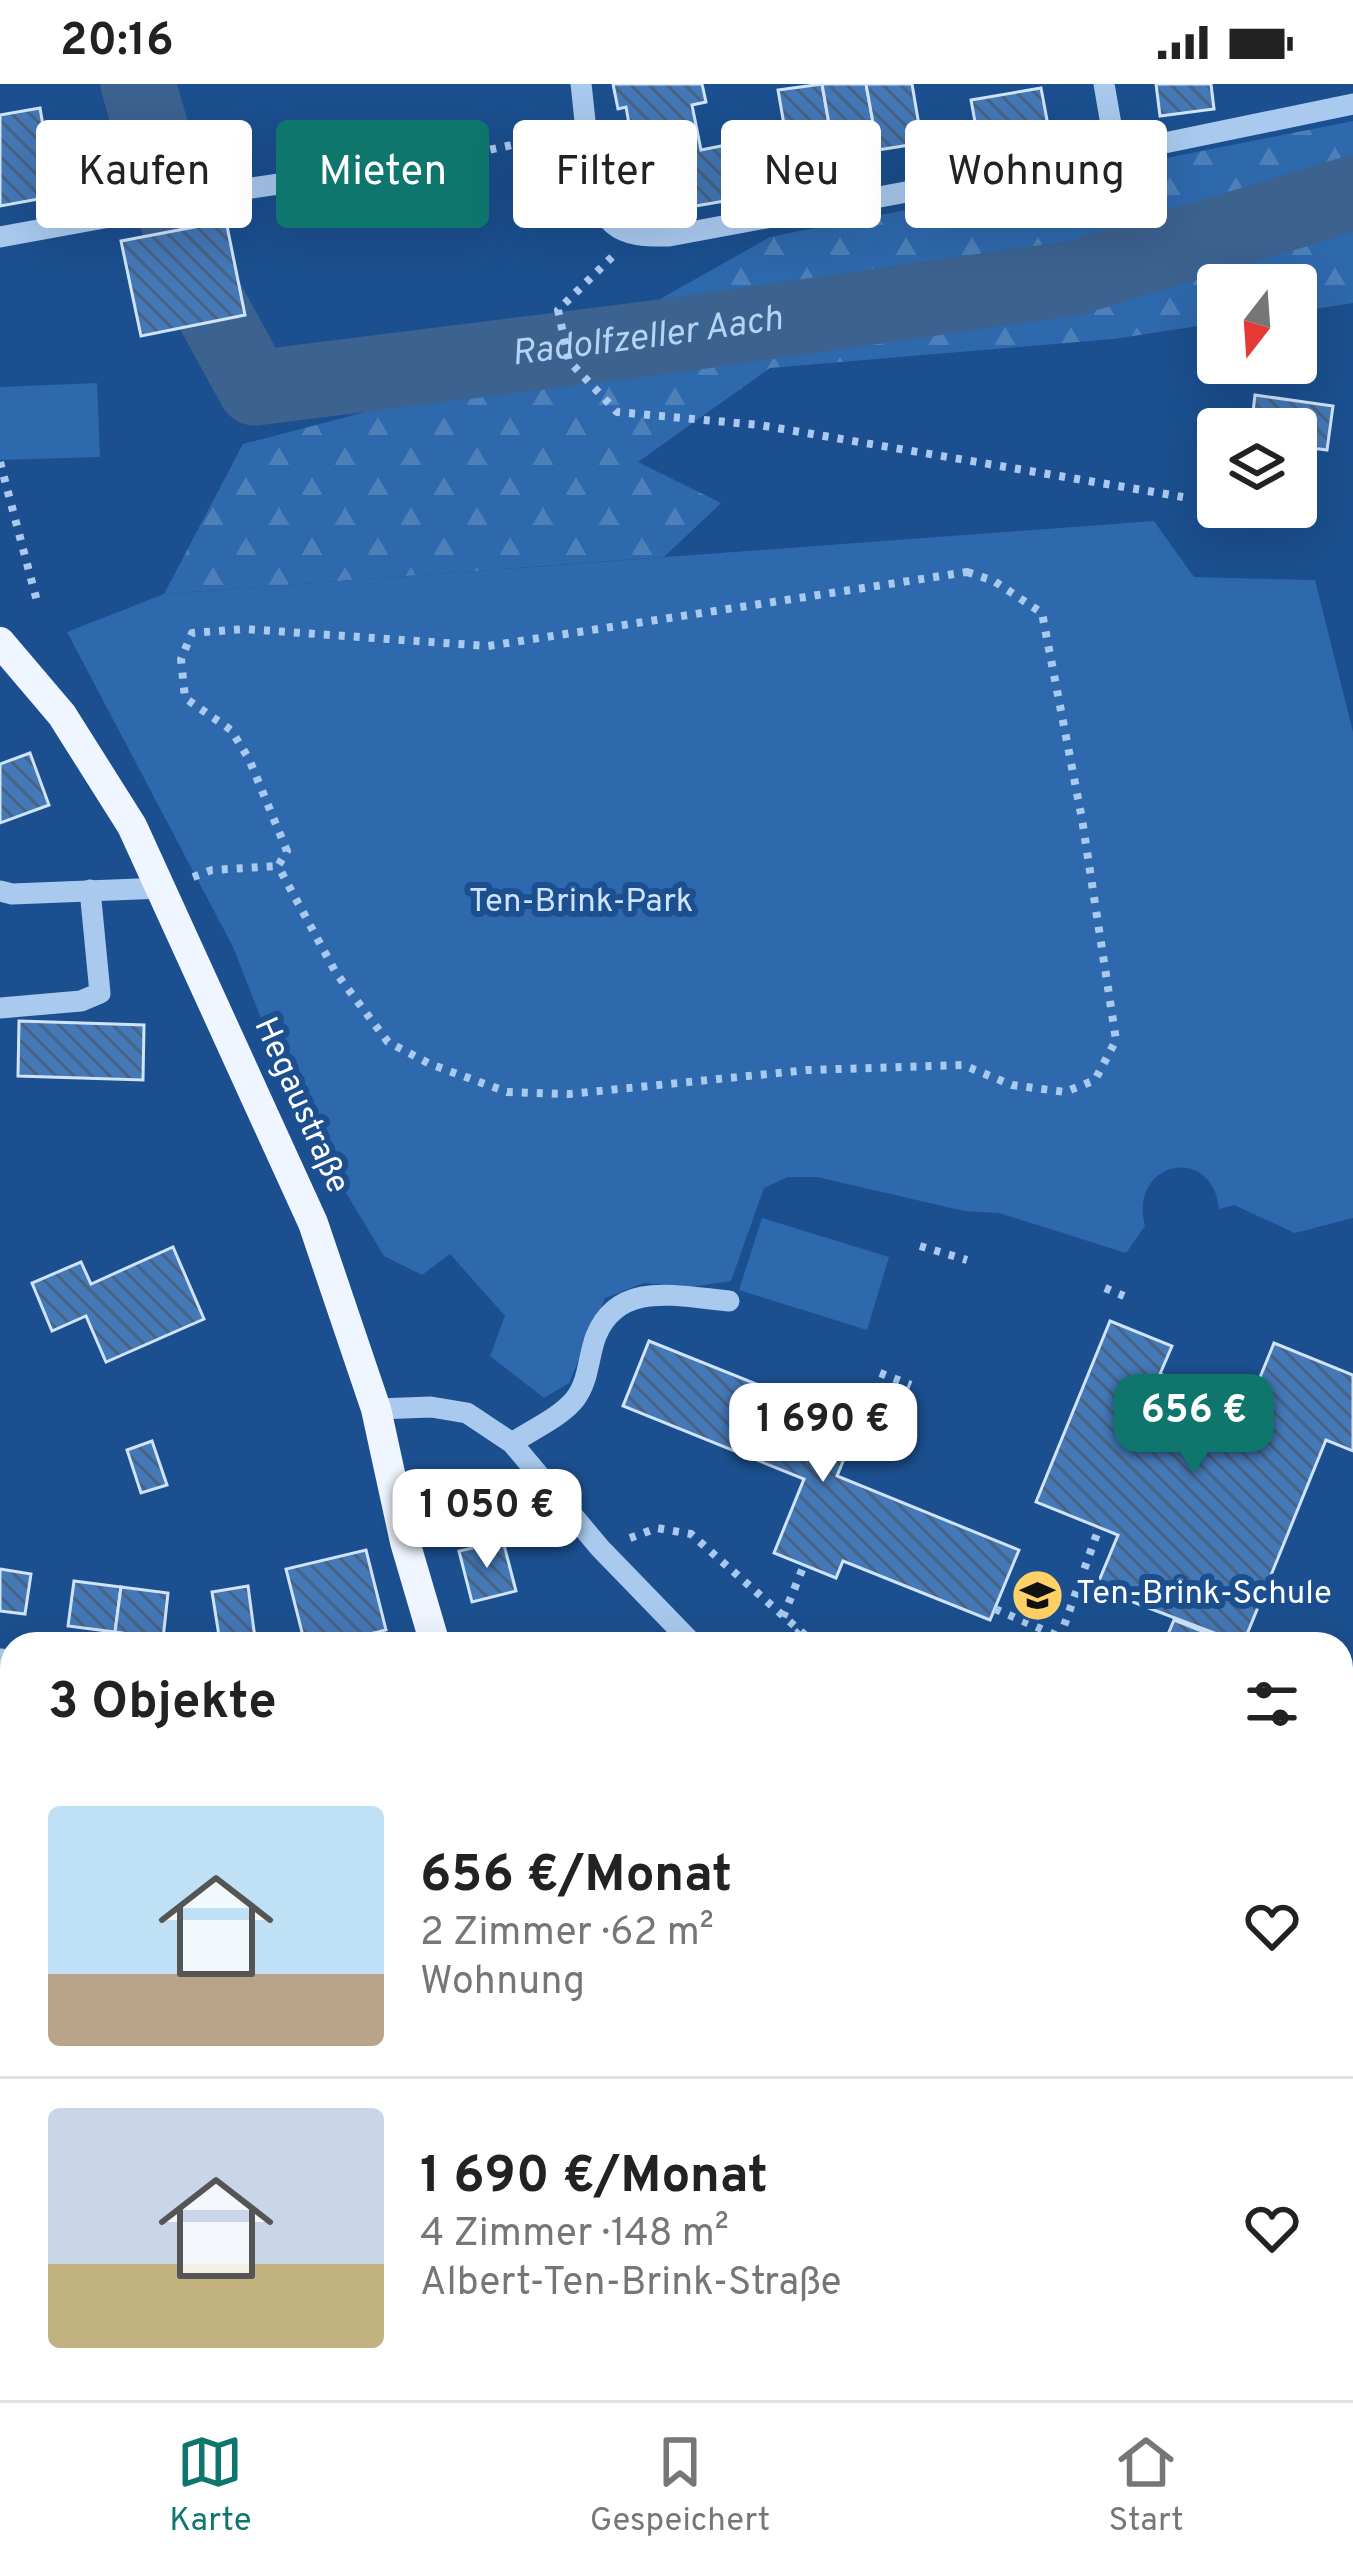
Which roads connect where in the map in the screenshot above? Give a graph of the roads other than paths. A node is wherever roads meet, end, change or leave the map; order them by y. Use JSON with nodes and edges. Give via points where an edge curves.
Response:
{"nodes":[{"id":1,"x":581,"y":84,"type":"edge"},
{"id":2,"x":1104,"y":84,"type":"edge"},
{"id":3,"x":1353,"y":104,"type":"edge"},
{"id":4,"x":1111,"y":120,"type":"edge"},
{"id":5,"x":1167,"y":143,"type":"edge"},
{"id":6,"x":276,"y":184,"type":"edge"},
{"id":7,"x":905,"y":192,"type":"edge"},
{"id":8,"x":0,"y":237,"type":"edge"},
{"id":9,"x":0,"y":642,"type":"edge"},
{"id":10,"x":163,"y":887,"type":"junction"},
{"id":11,"x":90,"y":890,"type":"junction"},
{"id":12,"x":0,"y":891,"type":"edge"},
{"id":13,"x":0,"y":1008,"type":"edge"},
{"id":14,"x":729,"y":1301,"type":"dead end"},
{"id":15,"x":376,"y":1408,"type":"junction"},
{"id":16,"x":512,"y":1443,"type":"junction"},
{"id":17,"x":431,"y":1632,"type":"edge"},
{"id":18,"x":681,"y":1632,"type":"edge"}],
"edges":[{"from":1,"to":7,"type":"street","via":[[598,194],[611,223],[634,235],[669,236]]},
{"from":2,"to":4,"type":"street"},
{"from":3,"to":5,"type":"street"},
{"from":6,"to":8,"type":"street"},
{"from":9,"to":10,"type":"main road","name":"Hegaustraße","via":[[62,715]]},
{"from":10,"to":11,"type":"street"},
{"from":10,"to":15,"type":"main road","name":"Hegaustraße","via":[[313,1223]]},
{"from":11,"to":12,"type":"street"},
{"from":11,"to":13,"type":"street","via":[[100,992]]},
{"from":14,"to":16,"type":"street","via":[[640,1294],[612,1308],[574,1402]]},
{"from":15,"to":16,"type":"street","via":[[467,1413]]},
{"from":15,"to":17,"type":"main road","name":"Hegaustraße"},
{"from":16,"to":18,"type":"street"}]}
